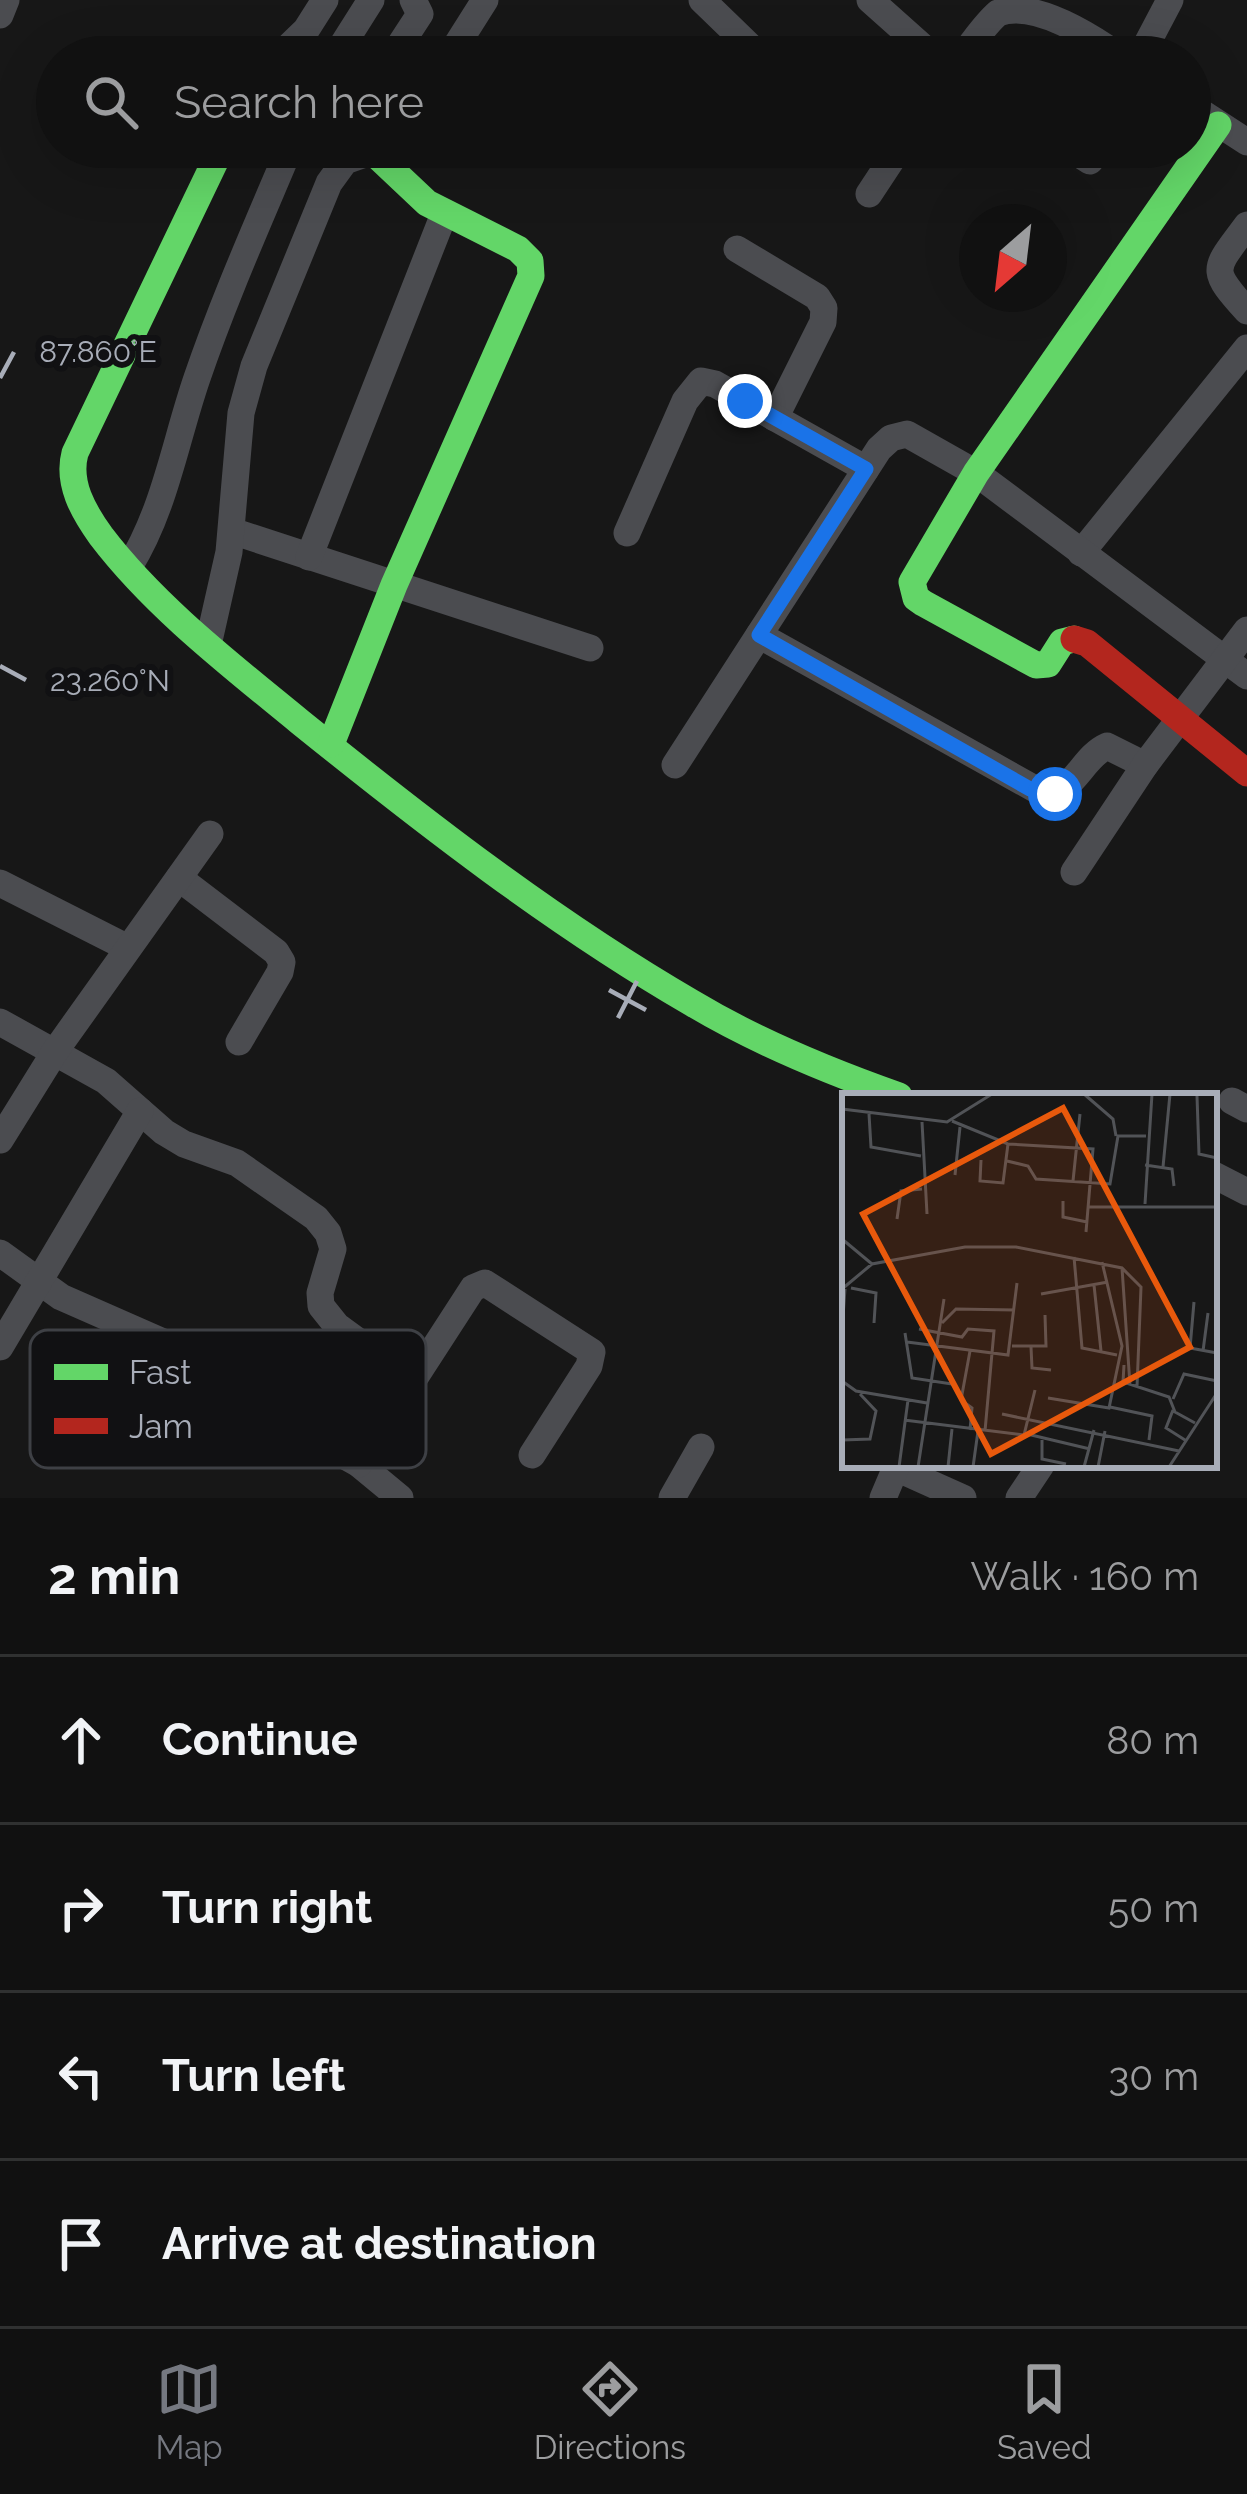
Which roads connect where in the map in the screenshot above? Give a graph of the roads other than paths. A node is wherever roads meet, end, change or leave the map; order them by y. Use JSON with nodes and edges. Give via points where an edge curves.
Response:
{"nodes":[{"id":1,"x":6,"y":0,"type":"edge"},
{"id":2,"x":326,"y":0,"type":"edge"},
{"id":3,"x":371,"y":0,"type":"edge"},
{"id":4,"x":413,"y":0,"type":"edge"},
{"id":5,"x":485,"y":0,"type":"edge"},
{"id":6,"x":702,"y":0,"type":"edge"},
{"id":7,"x":870,"y":0,"type":"edge"},
{"id":8,"x":1018,"y":0,"type":"edge"},
{"id":9,"x":1170,"y":0,"type":"edge"},
{"id":10,"x":0,"y":15,"type":"edge"},
{"id":11,"x":300,"y":36,"type":"edge"},
{"id":12,"x":348,"y":36,"type":"edge"},
{"id":13,"x":406,"y":36,"type":"edge"},
{"id":14,"x":462,"y":36,"type":"edge"},
{"id":15,"x":739,"y":36,"type":"edge"},
{"id":16,"x":910,"y":36,"type":"edge"},
{"id":17,"x":979,"y":36,"type":"edge"},
{"id":18,"x":1090,"y":36,"type":"edge"},
{"id":19,"x":1151,"y":36,"type":"edge"},
{"id":20,"x":1211,"y":119,"type":"edge"},
{"id":21,"x":1218,"y":124,"type":"junction"},
{"id":22,"x":1211,"y":134,"type":"edge"},
{"id":23,"x":1247,"y":142,"type":"edge"},
{"id":24,"x":212,"y":168,"type":"edge"},
{"id":25,"x":281,"y":168,"type":"edge"},
{"id":26,"x":340,"y":168,"type":"edge"},
{"id":27,"x":396,"y":168,"type":"edge"},
{"id":28,"x":886,"y":168,"type":"edge"},
{"id":29,"x":1187,"y":168,"type":"edge"},
{"id":30,"x":869,"y":194,"type":"dead end"},
{"id":31,"x":444,"y":214,"type":"junction"},
{"id":32,"x":1247,"y":224,"type":"edge"},
{"id":33,"x":737,"y":248,"type":"dead end"},
{"id":34,"x":1247,"y":311,"type":"edge"},
{"id":35,"x":1247,"y":348,"type":"edge"},
{"id":36,"x":775,"y":418,"type":"junction"},
{"id":37,"x":866,"y":469,"type":"junction"},
{"id":38,"x":976,"y":473,"type":"junction"},
{"id":39,"x":232,"y":531,"type":"junction"},
{"id":40,"x":627,"y":533,"type":"dead end"},
{"id":41,"x":1081,"y":553,"type":"junction"},
{"id":42,"x":309,"y":557,"type":"junction"},
{"id":43,"x":129,"y":567,"type":"junction"},
{"id":44,"x":394,"y":585,"type":"junction"},
{"id":45,"x":1247,"y":630,"type":"edge"},
{"id":46,"x":759,"y":635,"type":"junction"},
{"id":47,"x":208,"y":645,"type":"junction"},
{"id":48,"x":590,"y":648,"type":"dead end"},
{"id":49,"x":1236,"y":668,"type":"edge"},
{"id":50,"x":1181,"y":716,"type":"junction"},
{"id":51,"x":332,"y":744,"type":"junction"},
{"id":52,"x":675,"y":765,"type":"dead end"},
{"id":53,"x":1145,"y":765,"type":"junction"},
{"id":54,"x":1247,"y":773,"type":"edge"},
{"id":55,"x":210,"y":834,"type":"dead end"},
{"id":56,"x":1074,"y":872,"type":"dead end"},
{"id":57,"x":178,"y":878,"type":"junction"},
{"id":58,"x":0,"y":883,"type":"edge"},
{"id":59,"x":128,"y":948,"type":"junction"},
{"id":60,"x":0,"y":1022,"type":"edge"},
{"id":61,"x":239,"y":1042,"type":"dead end"},
{"id":62,"x":56,"y":1050,"type":"junction"},
{"id":63,"x":890,"y":1093,"type":"edge"},
{"id":64,"x":140,"y":1111,"type":"junction"},
{"id":65,"x":0,"y":1140,"type":"edge"},
{"id":66,"x":1217,"y":1177,"type":"edge"},
{"id":67,"x":1247,"y":1192,"type":"edge"},
{"id":68,"x":0,"y":1253,"type":"edge"},
{"id":69,"x":39,"y":1281,"type":"junction"},
{"id":70,"x":136,"y":1330,"type":"edge"},
{"id":71,"x":345,"y":1330,"type":"edge"},
{"id":72,"x":0,"y":1347,"type":"edge"},
{"id":73,"x":426,"y":1359,"type":"edge"},
{"id":74,"x":701,"y":1447,"type":"dead end"},
{"id":75,"x":532,"y":1455,"type":"dead end"},
{"id":76,"x":364,"y":1468,"type":"edge"},
{"id":77,"x":896,"y":1468,"type":"edge"},
{"id":78,"x":898,"y":1468,"type":"edge"},
{"id":79,"x":1039,"y":1468,"type":"edge"},
{"id":80,"x":400,"y":1498,"type":"edge"},
{"id":81,"x":672,"y":1498,"type":"edge"},
{"id":82,"x":883,"y":1498,"type":"edge"},
{"id":83,"x":963,"y":1498,"type":"edge"},
{"id":84,"x":1018,"y":1498,"type":"edge"}],
"edges":[{"from":1,"to":10,"type":"street"},
{"from":2,"to":11,"type":"street"},
{"from":3,"to":12,"type":"street"},
{"from":4,"to":13,"type":"street","via":[[420,14]]},
{"from":5,"to":14,"type":"street"},
{"from":6,"to":15,"type":"street"},
{"from":7,"to":16,"type":"street"},
{"from":8,"to":17,"type":"street"},
{"from":8,"to":18,"type":"street"},
{"from":9,"to":19,"type":"street"},
{"from":20,"to":21,"type":"street"},
{"from":21,"to":22,"type":"street"},
{"from":21,"to":23,"type":"street"},
{"from":24,"to":43,"type":"street","via":[[74,455],[77,501]]},
{"from":25,"to":43,"type":"street","via":[[202,362],[160,506]]},
{"from":26,"to":39,"type":"street","via":[[254,366],[241,413]]},
{"from":27,"to":31,"type":"street"},
{"from":28,"to":30,"type":"street"},
{"from":29,"to":38,"type":"street"},
{"from":31,"to":42,"type":"street"},
{"from":31,"to":44,"type":"street","via":[[518,249],[531,276]]},
{"from":32,"to":34,"type":"street","via":[[1218,272]]},
{"from":33,"to":36,"type":"street","via":[[824,308]]},
{"from":35,"to":41,"type":"street"},
{"from":36,"to":37,"type":"street"},
{"from":36,"to":40,"type":"street","via":[[701,381]]},
{"from":37,"to":38,"type":"street","via":[[891,438],[907,434]]},
{"from":37,"to":46,"type":"street"},
{"from":38,"to":41,"type":"street"},
{"from":38,"to":50,"type":"street","via":[[912,582],[916,598],[1036,665],[1078,638]]},
{"from":39,"to":42,"type":"street"},
{"from":39,"to":47,"type":"street"},
{"from":41,"to":49,"type":"street"},
{"from":42,"to":44,"type":"street"},
{"from":43,"to":47,"type":"street"},
{"from":44,"to":48,"type":"street"},
{"from":44,"to":51,"type":"street"},
{"from":45,"to":49,"type":"street"},
{"from":46,"to":52,"type":"street"},
{"from":46,"to":53,"type":"street","via":[[1044,794],[1065,788],[1107,746]]},
{"from":47,"to":51,"type":"street"},
{"from":49,"to":50,"type":"street"},
{"from":50,"to":53,"type":"street"},
{"from":50,"to":54,"type":"street"},
{"from":51,"to":63,"type":"street","via":[[589,938],[689,1002]]},
{"from":53,"to":56,"type":"street"},
{"from":55,"to":57,"type":"street"},
{"from":57,"to":59,"type":"street"},
{"from":57,"to":61,"type":"street","via":[[282,962]]},
{"from":58,"to":59,"type":"street"},
{"from":59,"to":62,"type":"street"},
{"from":60,"to":62,"type":"street"},
{"from":62,"to":64,"type":"street"},
{"from":62,"to":65,"type":"street"},
{"from":64,"to":69,"type":"street"},
{"from":64,"to":71,"type":"street","via":[[316,1218],[333,1249],[320,1293],[327,1316]]},
{"from":66,"to":67,"type":"street"},
{"from":68,"to":69,"type":"street"},
{"from":69,"to":70,"type":"street"},
{"from":69,"to":72,"type":"street"},
{"from":73,"to":75,"type":"street","via":[[479,1283],[586,1346],[592,1358]]},
{"from":74,"to":81,"type":"street"},
{"from":76,"to":80,"type":"street"},
{"from":77,"to":82,"type":"street"},
{"from":78,"to":83,"type":"street"},
{"from":79,"to":84,"type":"street"}]}
